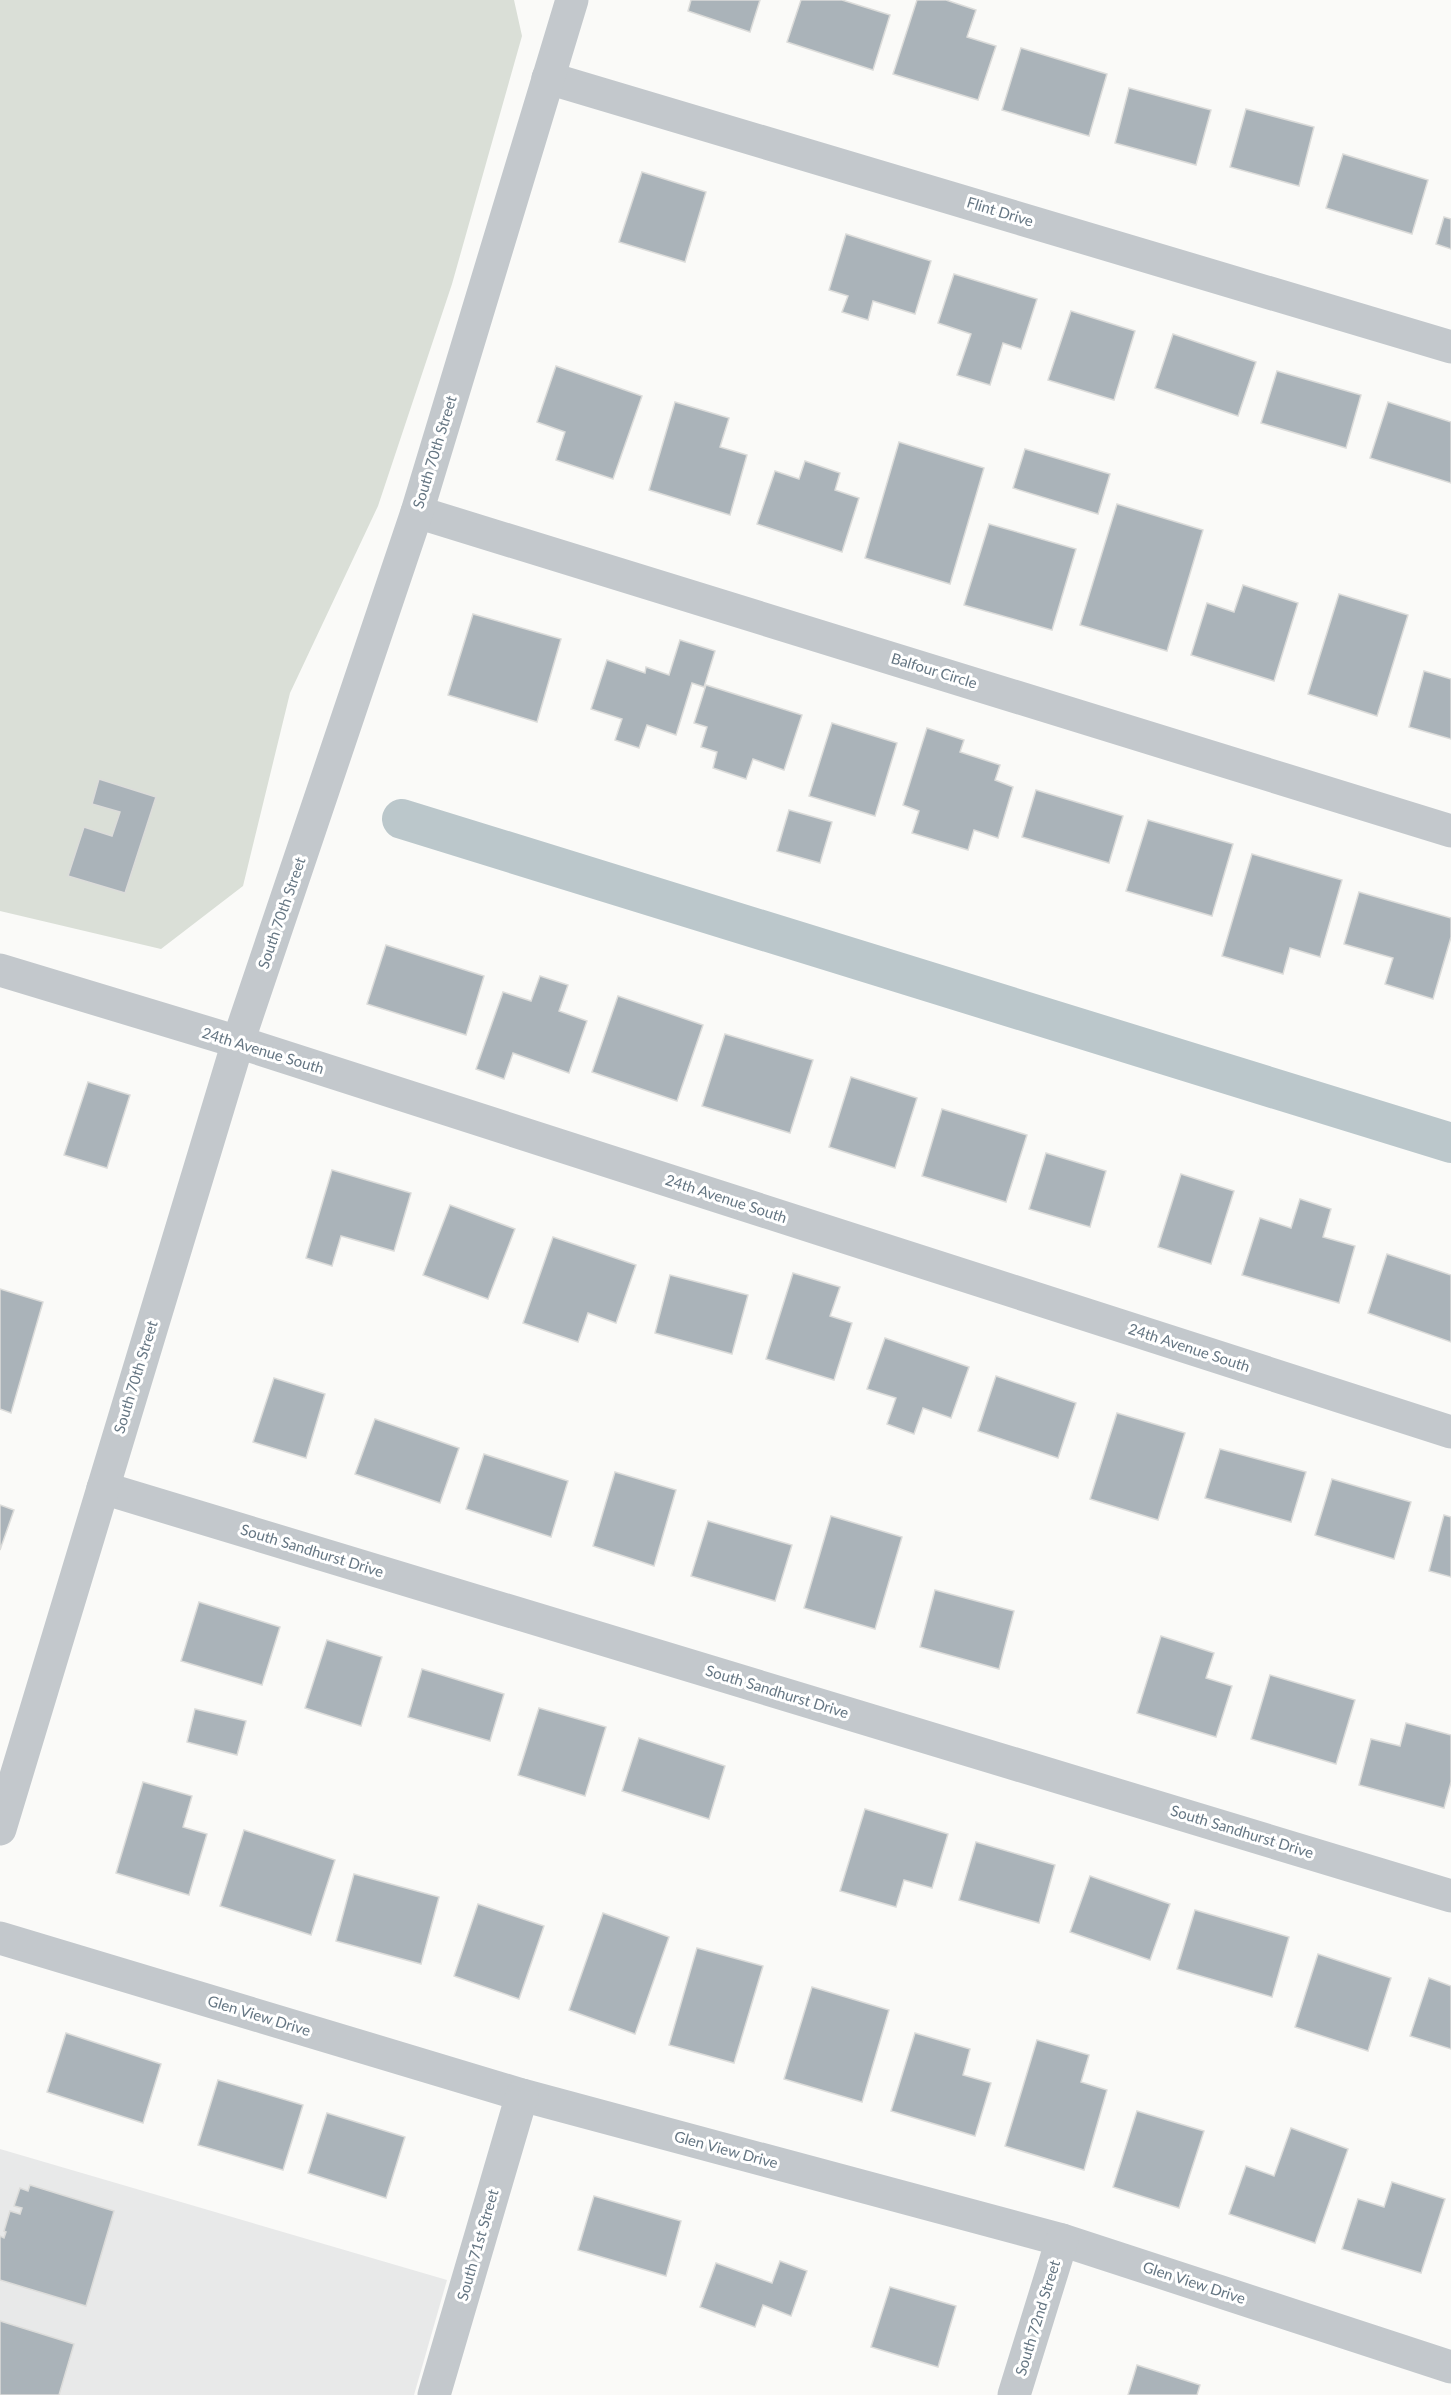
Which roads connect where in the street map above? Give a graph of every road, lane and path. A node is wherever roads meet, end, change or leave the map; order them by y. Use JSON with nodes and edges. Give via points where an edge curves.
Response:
{"nodes":[{"id":1,"x":572,"y":0,"type":"edge"},
{"id":2,"x":548,"y":78,"type":"junction"},
{"id":3,"x":1451,"y":347,"type":"edge"},
{"id":4,"x":417,"y":512,"type":"junction"},
{"id":5,"x":1451,"y":831,"type":"edge"},
{"id":6,"x":0,"y":970,"type":"edge"},
{"id":7,"x":238,"y":1042,"type":"junction"},
{"id":8,"x":1451,"y":1432,"type":"edge"},
{"id":9,"x":103,"y":1488,"type":"junction"},
{"id":10,"x":0,"y":1829,"type":"edge"},
{"id":11,"x":1451,"y":1896,"type":"edge"},
{"id":12,"x":0,"y":1938,"type":"edge"},
{"id":13,"x":522,"y":2095,"type":"junction"},
{"id":14,"x":1062,"y":2240,"type":"junction"},
{"id":15,"x":1451,"y":2367,"type":"edge"},
{"id":16,"x":434,"y":2395,"type":"edge"},
{"id":17,"x":1014,"y":2395,"type":"edge"}],
"edges":[{"from":1,"to":2,"type":"street","name":"South 70th Street"},
{"from":2,"to":3,"type":"street","name":"Flint Drive"},
{"from":2,"to":4,"type":"street","name":"South 70th Street"},
{"from":4,"to":5,"type":"street","name":"Balfour Circle"},
{"from":4,"to":7,"type":"street","name":"South 70th Street"},
{"from":6,"to":7,"type":"street","name":"24th Avenue South"},
{"from":7,"to":8,"type":"street","name":"24th Avenue South"},
{"from":7,"to":9,"type":"street","name":"South 70th Street"},
{"from":9,"to":10,"type":"street","name":"South 70th Street"},
{"from":9,"to":11,"type":"street","name":"South Sandhurst Drive"},
{"from":12,"to":13,"type":"street","name":"Glen View Drive"},
{"from":13,"to":14,"type":"street","name":"Glen View Drive"},
{"from":13,"to":16,"type":"street","name":"South 71st Street"},
{"from":14,"to":15,"type":"street","name":"Glen View Drive"},
{"from":14,"to":17,"type":"street","name":"South 72nd Street"}]}
